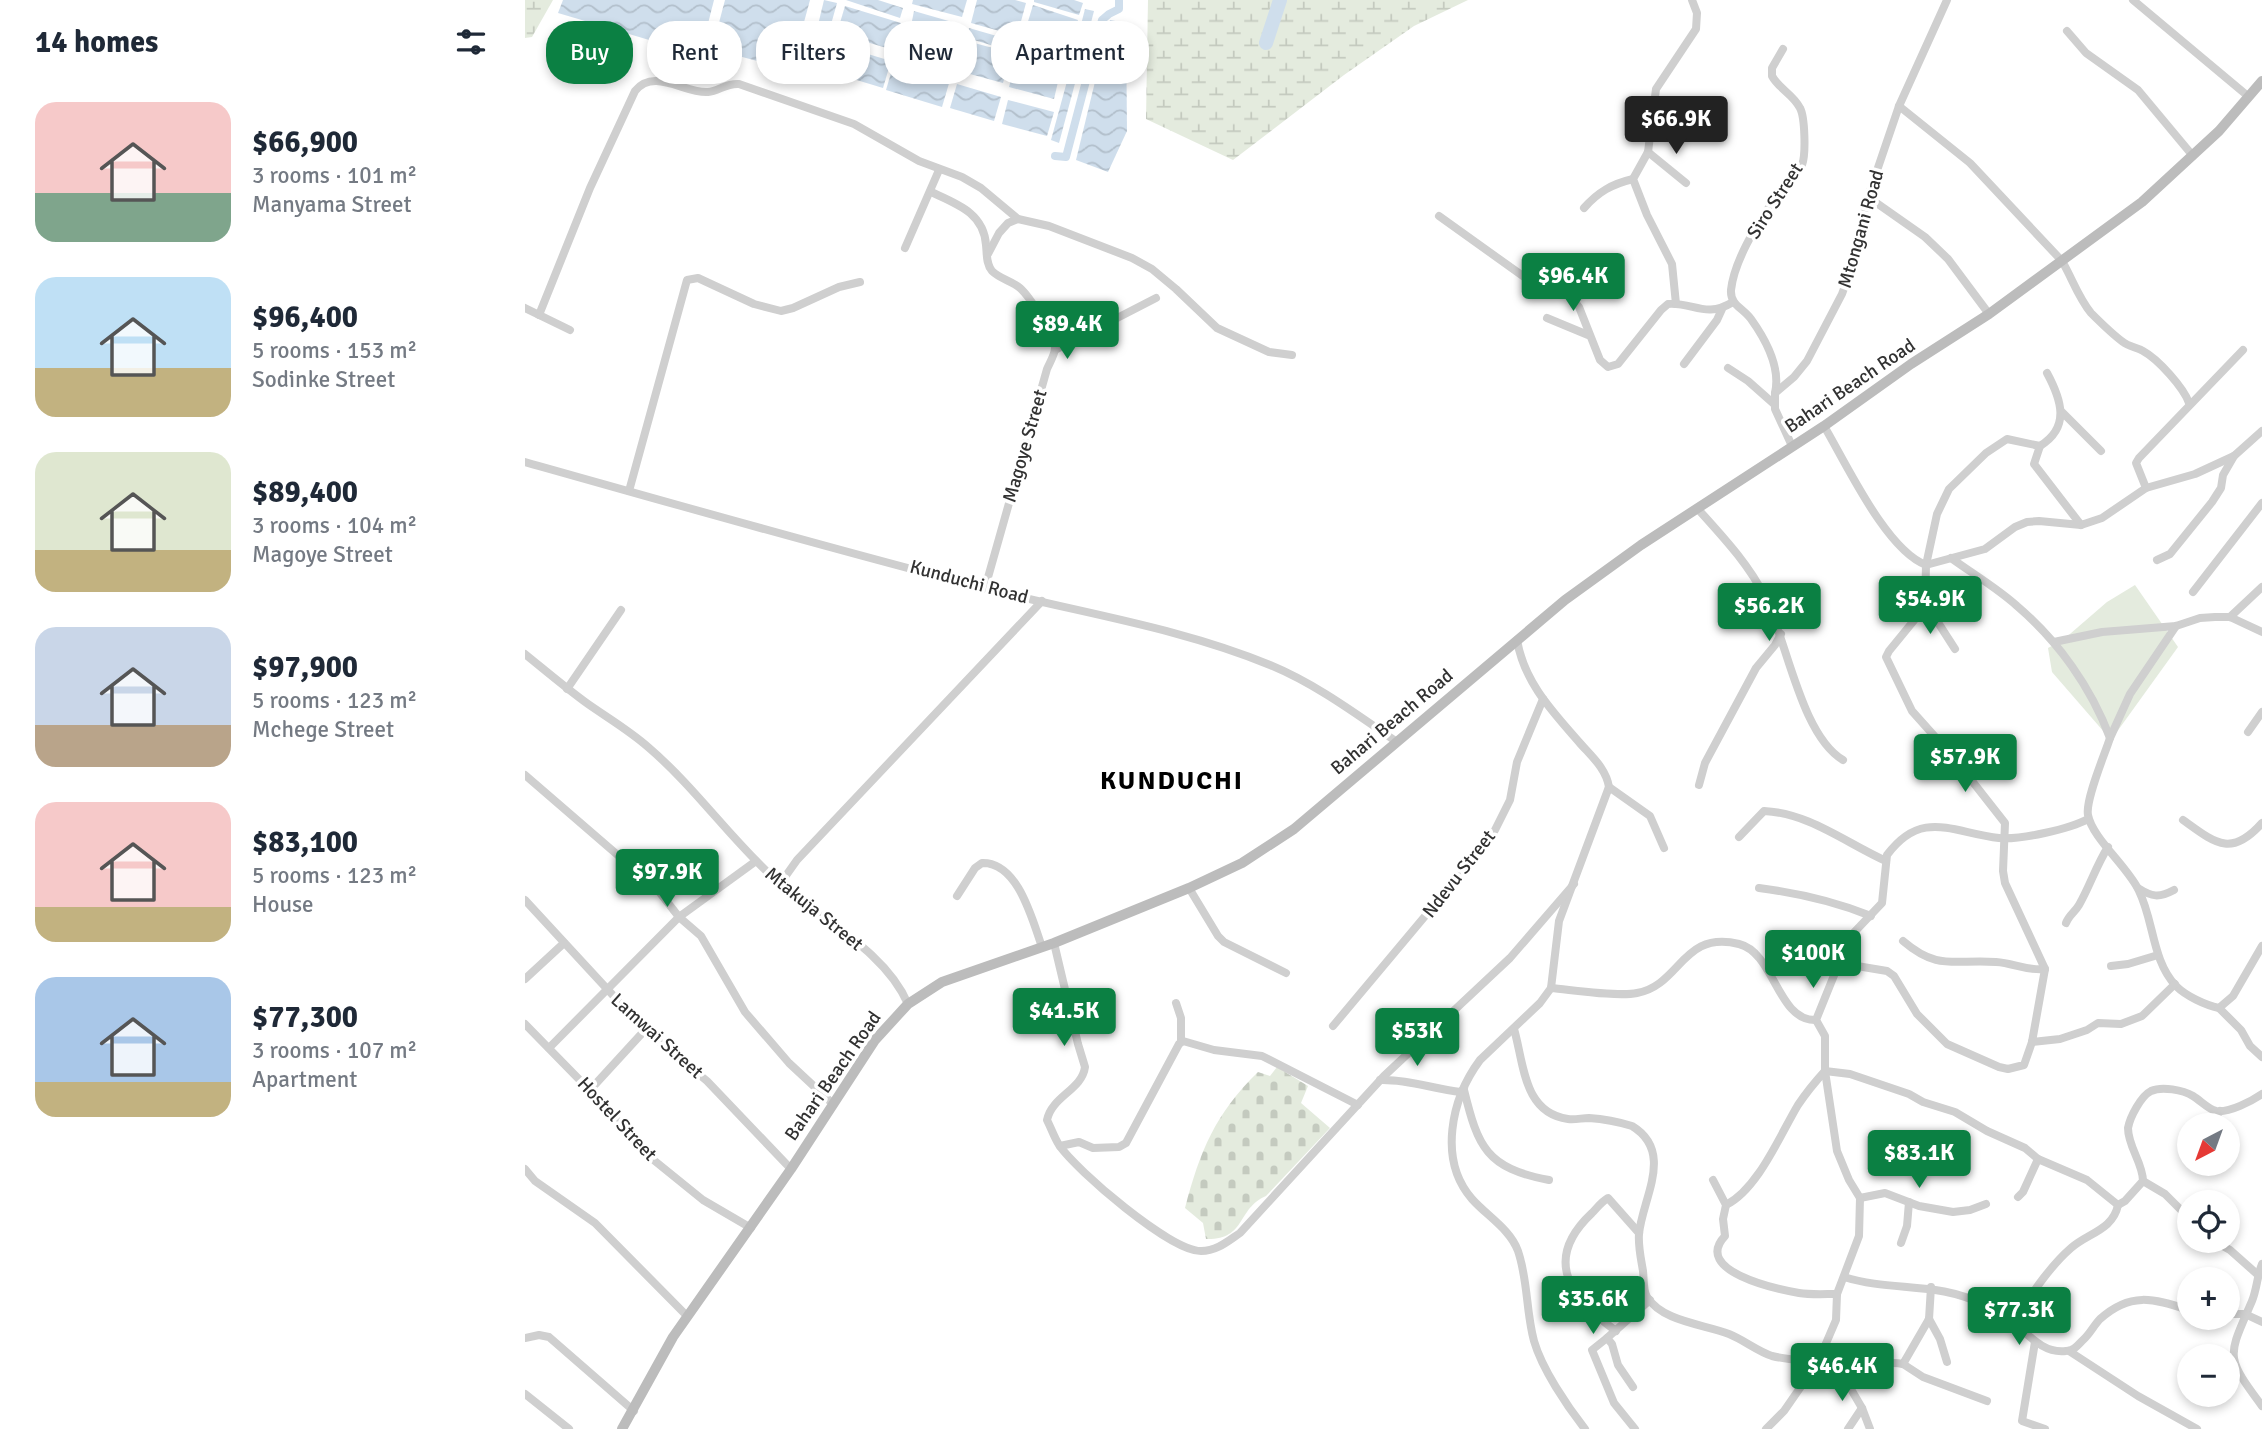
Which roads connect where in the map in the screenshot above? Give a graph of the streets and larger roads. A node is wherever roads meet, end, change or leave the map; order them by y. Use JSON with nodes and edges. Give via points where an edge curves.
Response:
{"nodes":[{"id":1,"x":1692,"y":0,"type":"edge"},
{"id":2,"x":1947,"y":0,"type":"edge"},
{"id":3,"x":2133,"y":0,"type":"edge"},
{"id":4,"x":2067,"y":31,"type":"dead end"},
{"id":5,"x":1783,"y":49,"type":"dead end"},
{"id":6,"x":2262,"y":81,"type":"edge"},
{"id":7,"x":2249,"y":97,"type":"junction"},
{"id":8,"x":1899,"y":106,"type":"junction"},
{"id":9,"x":1648,"y":152,"type":"junction"},
{"id":10,"x":2193,"y":156,"type":"junction"},
{"id":11,"x":939,"y":170,"type":"junction"},
{"id":12,"x":1633,"y":178,"type":"junction"},
{"id":13,"x":1686,"y":183,"type":"dead end"},
{"id":14,"x":931,"y":192,"type":"junction"},
{"id":15,"x":1868,"y":197,"type":"junction"},
{"id":16,"x":1584,"y":208,"type":"dead end"},
{"id":17,"x":1439,"y":216,"type":"dead end"},
{"id":18,"x":1018,"y":219,"type":"junction"},
{"id":19,"x":905,"y":248,"type":"dead end"},
{"id":20,"x":987,"y":257,"type":"junction"},
{"id":21,"x":2062,"y":261,"type":"junction"},
{"id":22,"x":860,"y":282,"type":"dead end"},
{"id":23,"x":1156,"y":298,"type":"dead end"},
{"id":24,"x":1733,"y":302,"type":"junction"},
{"id":25,"x":1676,"y":304,"type":"junction"},
{"id":26,"x":525,"y":308,"type":"edge"},
{"id":27,"x":1722,"y":309,"type":"junction"},
{"id":28,"x":1989,"y":314,"type":"junction"},
{"id":29,"x":539,"y":315,"type":"junction"},
{"id":30,"x":1547,"y":318,"type":"dead end"},
{"id":31,"x":570,"y":330,"type":"dead end"},
{"id":32,"x":1588,"y":335,"type":"junction"},
{"id":33,"x":1055,"y":350,"type":"junction"},
{"id":34,"x":2243,"y":350,"type":"dead end"},
{"id":35,"x":1292,"y":355,"type":"dead end"},
{"id":36,"x":1684,"y":364,"type":"dead end"},
{"id":37,"x":1728,"y":368,"type":"dead end"},
{"id":38,"x":2047,"y":373,"type":"dead end"},
{"id":39,"x":1775,"y":393,"type":"junction"},
{"id":40,"x":2189,"y":403,"type":"junction"},
{"id":41,"x":1774,"y":404,"type":"junction"},
{"id":42,"x":2062,"y":412,"type":"junction"},
{"id":43,"x":1824,"y":426,"type":"junction"},
{"id":44,"x":2262,"y":431,"type":"edge"},
{"id":45,"x":1792,"y":446,"type":"junction"},
{"id":46,"x":2040,"y":446,"type":"junction"},
{"id":47,"x":2101,"y":452,"type":"dead end"},
{"id":48,"x":2234,"y":456,"type":"junction"},
{"id":49,"x":525,"y":462,"type":"edge"},
{"id":50,"x":2146,"y":488,"type":"junction"},
{"id":51,"x":629,"y":491,"type":"junction"},
{"id":52,"x":2262,"y":503,"type":"edge"},
{"id":53,"x":1697,"y":508,"type":"junction"},
{"id":54,"x":2081,"y":525,"type":"junction"},
{"id":55,"x":1951,"y":558,"type":"junction"},
{"id":56,"x":2157,"y":560,"type":"dead end"},
{"id":57,"x":1926,"y":565,"type":"junction"},
{"id":58,"x":2262,"y":587,"type":"edge"},
{"id":59,"x":985,"y":588,"type":"junction"},
{"id":60,"x":2193,"y":592,"type":"dead end"},
{"id":61,"x":1042,"y":601,"type":"junction"},
{"id":62,"x":1925,"y":607,"type":"junction"},
{"id":63,"x":621,"y":610,"type":"dead end"},
{"id":64,"x":2230,"y":617,"type":"junction"},
{"id":65,"x":2176,"y":626,"type":"junction"},
{"id":66,"x":2262,"y":632,"type":"edge"},
{"id":67,"x":1781,"y":634,"type":"junction"},
{"id":68,"x":1517,"y":640,"type":"junction"},
{"id":69,"x":2054,"y":642,"type":"junction"},
{"id":70,"x":1955,"y":649,"type":"dead end"},
{"id":71,"x":525,"y":654,"type":"edge"},
{"id":72,"x":567,"y":689,"type":"junction"},
{"id":73,"x":1543,"y":699,"type":"junction"},
{"id":74,"x":2262,"y":712,"type":"edge"},
{"id":75,"x":2248,"y":732,"type":"dead end"},
{"id":76,"x":2111,"y":738,"type":"junction"},
{"id":77,"x":1397,"y":741,"type":"junction"},
{"id":78,"x":1843,"y":760,"type":"dead end"},
{"id":79,"x":525,"y":775,"type":"edge"},
{"id":80,"x":1699,"y":785,"type":"dead end"},
{"id":81,"x":1609,"y":787,"type":"junction"},
{"id":82,"x":2088,"y":819,"type":"junction"},
{"id":83,"x":2183,"y":820,"type":"dead end"},
{"id":84,"x":2262,"y":823,"type":"edge"},
{"id":85,"x":1739,"y":837,"type":"dead end"},
{"id":86,"x":2003,"y":838,"type":"junction"},
{"id":87,"x":2108,"y":847,"type":"junction"},
{"id":88,"x":1664,"y":848,"type":"dead end"},
{"id":89,"x":756,"y":861,"type":"junction"},
{"id":90,"x":1886,"y":861,"type":"junction"},
{"id":91,"x":780,"y":884,"type":"junction"},
{"id":92,"x":1574,"y":884,"type":"junction"},
{"id":93,"x":1189,"y":888,"type":"junction"},
{"id":94,"x":1759,"y":888,"type":"dead end"},
{"id":95,"x":2138,"y":888,"type":"junction"},
{"id":96,"x":2174,"y":890,"type":"dead end"},
{"id":97,"x":957,"y":896,"type":"dead end"},
{"id":98,"x":525,"y":900,"type":"edge"},
{"id":99,"x":1871,"y":916,"type":"junction"},
{"id":100,"x":679,"y":917,"type":"junction"},
{"id":101,"x":2066,"y":923,"type":"dead end"},
{"id":102,"x":1903,"y":941,"type":"dead end"},
{"id":103,"x":564,"y":943,"type":"junction"},
{"id":104,"x":1048,"y":945,"type":"junction"},
{"id":105,"x":2262,"y":946,"type":"edge"},
{"id":106,"x":2158,"y":955,"type":"junction"},
{"id":107,"x":1839,"y":963,"type":"junction"},
{"id":108,"x":2111,"y":966,"type":"dead end"},
{"id":109,"x":2045,"y":969,"type":"junction"},
{"id":110,"x":1286,"y":973,"type":"dead end"},
{"id":111,"x":525,"y":979,"type":"edge"},
{"id":112,"x":2175,"y":984,"type":"junction"},
{"id":113,"x":1551,"y":988,"type":"junction"},
{"id":114,"x":605,"y":989,"type":"junction"},
{"id":115,"x":1176,"y":1003,"type":"dead end"},
{"id":116,"x":908,"y":1004,"type":"junction"},
{"id":117,"x":2219,"y":1008,"type":"junction"},
{"id":118,"x":1816,"y":1020,"type":"junction"},
{"id":119,"x":525,"y":1024,"type":"edge"},
{"id":120,"x":1333,"y":1026,"type":"dead end"},
{"id":121,"x":1514,"y":1029,"type":"junction"},
{"id":122,"x":646,"y":1030,"type":"junction"},
{"id":123,"x":1181,"y":1041,"type":"junction"},
{"id":124,"x":2032,"y":1042,"type":"junction"},
{"id":125,"x":549,"y":1048,"type":"junction"},
{"id":126,"x":2262,"y":1057,"type":"edge"},
{"id":127,"x":1825,"y":1071,"type":"junction"},
{"id":128,"x":1380,"y":1080,"type":"junction"},
{"id":129,"x":1465,"y":1088,"type":"junction"},
{"id":130,"x":590,"y":1090,"type":"junction"},
{"id":131,"x":2262,"y":1094,"type":"edge"},
{"id":132,"x":833,"y":1104,"type":"junction"},
{"id":133,"x":1357,"y":1105,"type":"junction"},
{"id":134,"x":2220,"y":1111,"type":"joint"},
{"id":135,"x":1060,"y":1146,"type":"junction"},
{"id":136,"x":2038,"y":1158,"type":"junction"},
{"id":137,"x":525,"y":1169,"type":"edge"},
{"id":138,"x":791,"y":1169,"type":"junction"},
{"id":139,"x":1549,"y":1180,"type":"dead end"},
{"id":140,"x":1713,"y":1180,"type":"dead end"},
{"id":141,"x":2143,"y":1181,"type":"junction"},
{"id":142,"x":2018,"y":1197,"type":"dead end"},
{"id":143,"x":1860,"y":1198,"type":"junction"},
{"id":144,"x":1909,"y":1202,"type":"junction"},
{"id":145,"x":1986,"y":1203,"type":"dead end"},
{"id":146,"x":1726,"y":1205,"type":"junction"},
{"id":147,"x":2118,"y":1205,"type":"junction"},
{"id":148,"x":2177,"y":1206,"type":"edge"},
{"id":149,"x":751,"y":1228,"type":"junction"},
{"id":150,"x":1639,"y":1233,"type":"junction"},
{"id":151,"x":1901,"y":1243,"type":"dead end"},
{"id":152,"x":2233,"y":1253,"type":"edge"},
{"id":153,"x":2262,"y":1264,"type":"edge"},
{"id":154,"x":2257,"y":1274,"type":"junction"},
{"id":155,"x":1844,"y":1277,"type":"junction"},
{"id":156,"x":1931,"y":1287,"type":"junction"},
{"id":157,"x":1837,"y":1294,"type":"junction"},
{"id":158,"x":1650,"y":1300,"type":"junction"},
{"id":159,"x":2177,"y":1306,"type":"edge"},
{"id":160,"x":2240,"y":1314,"type":"edge"},
{"id":161,"x":2245,"y":1314,"type":"junction"},
{"id":162,"x":687,"y":1317,"type":"junction"},
{"id":163,"x":1929,"y":1319,"type":"junction"},
{"id":164,"x":2013,"y":1322,"type":"junction"},
{"id":165,"x":2262,"y":1322,"type":"edge"},
{"id":166,"x":1616,"y":1331,"type":"junction"},
{"id":167,"x":525,"y":1338,"type":"edge"},
{"id":168,"x":1607,"y":1338,"type":"junction"},
{"id":169,"x":2035,"y":1342,"type":"junction"},
{"id":170,"x":2069,"y":1352,"type":"junction"},
{"id":171,"x":1818,"y":1362,"type":"junction"},
{"id":172,"x":1947,"y":1362,"type":"dead end"},
{"id":173,"x":1903,"y":1364,"type":"junction"},
{"id":174,"x":1837,"y":1367,"type":"junction"},
{"id":175,"x":1633,"y":1387,"type":"dead end"},
{"id":176,"x":525,"y":1394,"type":"edge"},
{"id":177,"x":1987,"y":1401,"type":"dead end"},
{"id":178,"x":2262,"y":1406,"type":"edge"},
{"id":179,"x":1863,"y":1408,"type":"junction"},
{"id":180,"x":634,"y":1411,"type":"junction"},
{"id":181,"x":2021,"y":1425,"type":"edge"},
{"id":182,"x":569,"y":1429,"type":"edge"},
{"id":183,"x":622,"y":1429,"type":"edge"},
{"id":184,"x":1585,"y":1429,"type":"edge"},
{"id":185,"x":1635,"y":1429,"type":"edge"},
{"id":186,"x":1766,"y":1429,"type":"edge"},
{"id":187,"x":1848,"y":1429,"type":"edge"},
{"id":188,"x":1870,"y":1429,"type":"edge"},
{"id":189,"x":2045,"y":1429,"type":"edge"},
{"id":190,"x":2197,"y":1429,"type":"edge"}],
"edges":[{"from":1,"to":9,"type":"street","via":[[1696,30],[1656,89]]},
{"from":2,"to":8,"type":"street","name":"Mtongani Road"},
{"from":3,"to":7,"type":"street"},
{"from":4,"to":10,"type":"street","via":[[2086,53],[2138,90]]},
{"from":5,"to":24,"type":"street","name":"Siro Street","via":[[1772,76],[1801,109],[1805,122],[1803,164],[1753,232],[1731,287]]},
{"from":6,"to":7,"type":"street","name":"Bahari Beach Road"},
{"from":7,"to":10,"type":"street","name":"Bahari Beach Road"},
{"from":8,"to":15,"type":"street","name":"Mtongani Road"},
{"from":8,"to":21,"type":"street","via":[[1970,163]]},
{"from":9,"to":12,"type":"street"},
{"from":9,"to":13,"type":"street"},
{"from":10,"to":21,"type":"street","name":"Bahari Beach Road"},
{"from":11,"to":14,"type":"street"},
{"from":11,"to":18,"type":"street","via":[[981,188]]},
{"from":11,"to":29,"type":"street","via":[[854,124],[739,84],[704,92],[669,82],[644,83],[635,91],[590,188]]},
{"from":12,"to":16,"type":"street","via":[[1596,194]]},
{"from":12,"to":25,"type":"street","via":[[1672,264]]},
{"from":14,"to":19,"type":"street"},
{"from":14,"to":20,"type":"street","via":[[979,221]]},
{"from":15,"to":28,"type":"street","via":[[1948,259]]},
{"from":15,"to":39,"type":"street","name":"Mtongani Road","via":[[1842,294],[1807,360]]},
{"from":17,"to":32,"type":"street","via":[[1527,279],[1569,295],[1579,307]]},
{"from":18,"to":20,"type":"street","via":[[999,233]]},
{"from":18,"to":35,"type":"street","via":[[1132,258],[1176,289],[1217,328],[1269,352]]},
{"from":20,"to":33,"type":"street","via":[[993,272],[1027,296],[1053,337]]},
{"from":21,"to":28,"type":"street","name":"Bahari Beach Road"},
{"from":21,"to":40,"type":"street","via":[[2091,312],[2126,345],[2161,364]]},
{"from":22,"to":51,"type":"street","via":[[781,311],[698,278],[687,280]]},
{"from":23,"to":33,"type":"street"},
{"from":24,"to":27,"type":"street"},
{"from":24,"to":39,"type":"street","via":[[1751,319],[1775,362]]},
{"from":25,"to":27,"type":"street","via":[[1697,310]]},
{"from":25,"to":32,"type":"street","via":[[1664,306],[1615,366],[1601,363]]},
{"from":26,"to":29,"type":"street"},
{"from":27,"to":36,"type":"street"},
{"from":28,"to":43,"type":"street","name":"Bahari Beach Road"},
{"from":29,"to":31,"type":"street"},
{"from":30,"to":32,"type":"street"},
{"from":33,"to":59,"type":"street","name":"Magoye Street"},
{"from":34,"to":40,"type":"street"},
{"from":37,"to":41,"type":"street"},
{"from":38,"to":42,"type":"street"},
{"from":39,"to":41,"type":"street"},
{"from":40,"to":50,"type":"street","via":[[2136,463]]},
{"from":41,"to":45,"type":"street"},
{"from":42,"to":46,"type":"street","via":[[2057,430]]},
{"from":42,"to":47,"type":"street"},
{"from":43,"to":45,"type":"street","name":"Bahari Beach Road"},
{"from":43,"to":57,"type":"street","via":[[1886,532],[1907,555]]},
{"from":44,"to":48,"type":"street"},
{"from":45,"to":53,"type":"street","name":"Bahari Beach Road"},
{"from":46,"to":54,"type":"street","via":[[2034,464]]},
{"from":46,"to":57,"type":"street","via":[[2007,439],[1949,489],[1937,514]]},
{"from":48,"to":50,"type":"street","via":[[2195,474]]},
{"from":48,"to":56,"type":"street","via":[[2212,502],[2170,554]]},
{"from":49,"to":51,"type":"street","name":"Kunduchi Road"},
{"from":50,"to":54,"type":"street","via":[[2102,518]]},
{"from":51,"to":59,"type":"street","name":"Kunduchi Road"},
{"from":52,"to":60,"type":"street"},
{"from":53,"to":67,"type":"street","via":[[1750,569]]},
{"from":53,"to":68,"type":"street","name":"Bahari Beach Road","via":[[1565,600]]},
{"from":54,"to":55,"type":"street","via":[[2027,522],[1985,549]]},
{"from":55,"to":57,"type":"street"},
{"from":55,"to":69,"type":"street","via":[[2018,606]]},
{"from":57,"to":62,"type":"street"},
{"from":58,"to":64,"type":"street"},
{"from":59,"to":61,"type":"street","name":"Kunduchi Road"},
{"from":61,"to":77,"type":"street","name":"Kunduchi Road","via":[[1154,627],[1272,666],[1326,694]]},
{"from":61,"to":91,"type":"street"},
{"from":62,"to":70,"type":"street"},
{"from":62,"to":86,"type":"street","via":[[1889,650],[1888,664],[1912,711],[2005,823]]},
{"from":63,"to":72,"type":"street"},
{"from":64,"to":65,"type":"street","via":[[2200,618]]},
{"from":64,"to":66,"type":"street"},
{"from":65,"to":69,"type":"street","via":[[2102,632]]},
{"from":65,"to":76,"type":"street","via":[[2130,694]]},
{"from":67,"to":78,"type":"street","via":[[1806,709],[1819,735]]},
{"from":67,"to":80,"type":"street","via":[[1756,668],[1705,763]]},
{"from":68,"to":73,"type":"street","via":[[1529,680]]},
{"from":68,"to":77,"type":"street","name":"Bahari Beach Road"},
{"from":69,"to":76,"type":"street","via":[[2094,698]]},
{"from":71,"to":72,"type":"street","name":"Mtakuja Street"},
{"from":72,"to":89,"type":"street","name":"Mtakuja Street","via":[[647,746]]},
{"from":73,"to":81,"type":"street","via":[[1604,771]]},
{"from":73,"to":120,"type":"street","name":"Ndevu Street","via":[[1517,762],[1510,800],[1495,830]]},
{"from":74,"to":75,"type":"street"},
{"from":76,"to":82,"type":"street","via":[[2088,802]]},
{"from":77,"to":93,"type":"street","name":"Bahari Beach Road","via":[[1266,849]]},
{"from":79,"to":100,"type":"street","via":[[657,890]]},
{"from":81,"to":88,"type":"street","via":[[1650,816]]},
{"from":81,"to":92,"type":"street"},
{"from":82,"to":86,"type":"street","via":[[2075,826]]},
{"from":82,"to":87,"type":"street"},
{"from":83,"to":84,"type":"street","via":[[2211,840],[2231,845],[2249,838]]},
{"from":85,"to":90,"type":"street","via":[[1764,811],[1781,813],[1818,826]]},
{"from":86,"to":90,"type":"street","via":[[1930,826],[1908,835]]},
{"from":86,"to":109,"type":"street","via":[[2005,883]]},
{"from":87,"to":95,"type":"street"},
{"from":87,"to":101,"type":"street"},
{"from":89,"to":91,"type":"street","name":"Mtakuja Street"},
{"from":89,"to":100,"type":"street"},
{"from":90,"to":99,"type":"street","via":[[1884,898]]},
{"from":91,"to":116,"type":"street","name":"Mtakuja Street","via":[[871,955],[892,975]]},
{"from":92,"to":113,"type":"street","via":[[1559,921]]},
{"from":92,"to":128,"type":"street","via":[[1510,958]]},
{"from":93,"to":104,"type":"street","name":"Bahari Beach Road"},
{"from":93,"to":110,"type":"street","via":[[1224,942]]},
{"from":94,"to":99,"type":"street","via":[[1805,894]]},
{"from":95,"to":96,"type":"street","via":[[2153,897]]},
{"from":95,"to":106,"type":"street"},
{"from":97,"to":104,"type":"street","via":[[975,868],[982,863],[995,864],[1010,875]]},
{"from":98,"to":103,"type":"street","name":"Lamwai Street"},
{"from":99,"to":107,"type":"street","via":[[1844,943]]},
{"from":100,"to":114,"type":"street"},
{"from":100,"to":132,"type":"street","via":[[701,936],[745,1012]]},
{"from":102,"to":109,"type":"street","via":[[1932,961],[1996,962],[2030,971]]},
{"from":103,"to":111,"type":"street"},
{"from":103,"to":114,"type":"street","name":"Lamwai Street"},
{"from":104,"to":116,"type":"street","name":"Bahari Beach Road","via":[[941,982]]},
{"from":104,"to":135,"type":"street","via":[[1085,1067],[1080,1080],[1054,1103],[1048,1115]]},
{"from":105,"to":117,"type":"street","via":[[2233,996]]},
{"from":106,"to":108,"type":"street"},
{"from":106,"to":112,"type":"street"},
{"from":107,"to":118,"type":"street"},
{"from":107,"to":124,"type":"street","via":[[1887,971],[1917,1014],[1947,1044],[1999,1067],[2021,1068]]},
{"from":109,"to":124,"type":"street"},
{"from":112,"to":117,"type":"street","via":[[2186,994]]},
{"from":112,"to":124,"type":"street","via":[[2142,1016],[2121,1024],[2098,1023],[2060,1039]]},
{"from":113,"to":118,"type":"street","via":[[1637,993],[1659,984],[1699,946],[1739,944],[1758,956],[1791,1008],[1807,1020]]},
{"from":113,"to":121,"type":"street"},
{"from":114,"to":122,"type":"street","name":"Lamwai Street"},
{"from":114,"to":125,"type":"street"},
{"from":115,"to":123,"type":"street"},
{"from":116,"to":132,"type":"street","name":"Bahari Beach Road","via":[[875,1041]]},
{"from":117,"to":126,"type":"street"},
{"from":118,"to":127,"type":"street","via":[[1825,1036]]},
{"from":119,"to":125,"type":"street","name":"Hostel Street"},
{"from":121,"to":129,"type":"street","via":[[1480,1060]]},
{"from":121,"to":150,"type":"street","via":[[1525,1081],[1542,1109],[1569,1120],[1590,1118],[1632,1126],[1648,1143],[1654,1178]]},
{"from":122,"to":130,"type":"street"},
{"from":122,"to":138,"type":"street","name":"Lamwai Street","via":[[715,1088]]},
{"from":123,"to":133,"type":"street","via":[[1262,1056]]},
{"from":123,"to":135,"type":"street","via":[[1126,1143],[1119,1147],[1093,1148],[1079,1142]]},
{"from":125,"to":130,"type":"street","name":"Hostel Street"},
{"from":127,"to":136,"type":"street","via":[[1850,1074],[1955,1112]]},
{"from":127,"to":143,"type":"street","via":[[1837,1151]]},
{"from":127,"to":146,"type":"street","via":[[1802,1099],[1767,1160]]},
{"from":128,"to":129,"type":"street","via":[[1403,1080],[1449,1091]]},
{"from":128,"to":133,"type":"street"},
{"from":129,"to":139,"type":"street","via":[[1474,1129],[1486,1150],[1519,1174]]},
{"from":129,"to":184,"type":"street","via":[[1451,1134],[1459,1180],[1517,1248],[1540,1356]]},
{"from":130,"to":149,"type":"street","name":"Hostel Street","via":[[640,1149],[703,1200]]},
{"from":131,"to":134,"type":"street"},
{"from":132,"to":138,"type":"street","name":"Bahari Beach Road"},
{"from":133,"to":135,"type":"street","via":[[1240,1233],[1216,1248],[1200,1251],[1168,1238],[1128,1209]]},
{"from":134,"to":141,"type":"street","via":[[2182,1091],[2152,1090],[2146,1095],[2128,1128]]},
{"from":136,"to":142,"type":"street"},
{"from":136,"to":147,"type":"street","via":[[2087,1180]]},
{"from":137,"to":162,"type":"street","via":[[616,1242]]},
{"from":138,"to":149,"type":"street","name":"Bahari Beach Road"},
{"from":140,"to":146,"type":"street"},
{"from":141,"to":147,"type":"street"},
{"from":141,"to":148,"type":"street"},
{"from":143,"to":144,"type":"street","via":[[1885,1193]]},
{"from":143,"to":155,"type":"street","via":[[1859,1236]]},
{"from":144,"to":145,"type":"street","via":[[1953,1212]]},
{"from":144,"to":151,"type":"street"},
{"from":146,"to":157,"type":"street","via":[[1725,1236],[1716,1253],[1721,1264],[1747,1279],[1800,1294]]},
{"from":147,"to":164,"type":"street","via":[[2111,1222],[2071,1247]]},
{"from":149,"to":162,"type":"street","name":"Bahari Beach Road"},
{"from":150,"to":158,"type":"street"},
{"from":150,"to":166,"type":"street","via":[[1608,1198],[1583,1220],[1566,1247],[1573,1290]]},
{"from":152,"to":154,"type":"street"},
{"from":153,"to":154,"type":"street"},
{"from":154,"to":161,"type":"street"},
{"from":155,"to":156,"type":"street","via":[[1877,1285]]},
{"from":155,"to":157,"type":"street"},
{"from":156,"to":163,"type":"street"},
{"from":156,"to":164,"type":"street","via":[[1959,1293]]},
{"from":157,"to":171,"type":"street","via":[[1836,1320]]},
{"from":158,"to":166,"type":"street"},
{"from":158,"to":171,"type":"street","via":[[1668,1314],[1729,1334],[1770,1355]]},
{"from":159,"to":170,"type":"street","via":[[2139,1299],[2112,1310]]},
{"from":160,"to":161,"type":"street"},
{"from":161,"to":165,"type":"street"},
{"from":161,"to":178,"type":"street","via":[[2234,1341],[2235,1365]]},
{"from":162,"to":180,"type":"street","name":"Bahari Beach Road"},
{"from":163,"to":172,"type":"street"},
{"from":163,"to":173,"type":"street"},
{"from":164,"to":169,"type":"street"},
{"from":166,"to":168,"type":"street"},
{"from":167,"to":180,"type":"street","via":[[549,1337]]},
{"from":168,"to":175,"type":"street"},
{"from":168,"to":185,"type":"street","via":[[1592,1350],[1614,1403]]},
{"from":169,"to":170,"type":"street"},
{"from":169,"to":181,"type":"street"},
{"from":170,"to":190,"type":"street"},
{"from":171,"to":174,"type":"street"},
{"from":171,"to":186,"type":"street"},
{"from":173,"to":174,"type":"street"},
{"from":173,"to":177,"type":"street","via":[[1923,1377]]},
{"from":174,"to":179,"type":"street"},
{"from":176,"to":182,"type":"street"},
{"from":179,"to":187,"type":"street"},
{"from":179,"to":188,"type":"street"},
{"from":180,"to":183,"type":"street","name":"Bahari Beach Road"},
{"from":181,"to":189,"type":"street"}]}
